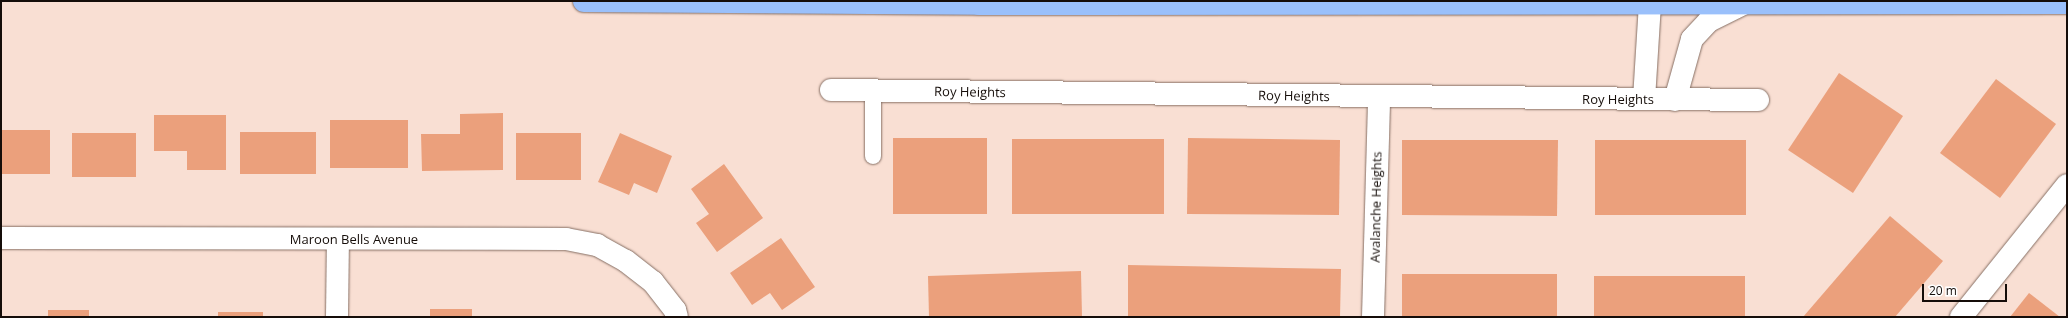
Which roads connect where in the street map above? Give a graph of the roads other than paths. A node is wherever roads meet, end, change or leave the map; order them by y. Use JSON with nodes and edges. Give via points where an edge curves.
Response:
{"nodes":[{"id":1,"x":584,"y":1,"type":"edge"},
{"id":2,"x":979,"y":2,"type":"edge"},
{"id":3,"x":1650,"y":2,"type":"edge"},
{"id":4,"x":1746,"y":3,"type":"junction"},
{"id":5,"x":2067,"y":3,"type":"edge"},
{"id":6,"x":831,"y":90,"type":"dead end"},
{"id":7,"x":873,"y":91,"type":"junction"},
{"id":8,"x":1379,"y":97,"type":"junction"},
{"id":9,"x":1644,"y":99,"type":"junction"},
{"id":10,"x":1675,"y":100,"type":"junction"},
{"id":11,"x":1758,"y":100,"type":"dead end"},
{"id":12,"x":873,"y":156,"type":"dead end"},
{"id":13,"x":2067,"y":185,"type":"edge"},
{"id":14,"x":1,"y":238,"type":"edge"},
{"id":15,"x":338,"y":239,"type":"junction"},
{"id":16,"x":337,"y":317,"type":"edge"},
{"id":17,"x":678,"y":317,"type":"edge"},
{"id":18,"x":1373,"y":317,"type":"edge"},
{"id":19,"x":1961,"y":317,"type":"edge"}],
"edges":[{"from":1,"to":2,"type":"main road"},
{"from":2,"to":3,"type":"main road"},
{"from":3,"to":4,"type":"main road"},
{"from":3,"to":9,"type":"street"},
{"from":4,"to":5,"type":"main road"},
{"from":4,"to":10,"type":"street","via":[[1709,21],[1692,39]]},
{"from":6,"to":7,"type":"street","name":"Roy Heights"},
{"from":7,"to":8,"type":"street","name":"Roy Heights"},
{"from":7,"to":12,"type":"lane"},
{"from":8,"to":9,"type":"street","name":"Roy Heights"},
{"from":8,"to":18,"type":"street","name":"Avalanche Heights"},
{"from":9,"to":10,"type":"street","name":"Roy Heights"},
{"from":10,"to":11,"type":"street","name":"Roy Heights"},
{"from":13,"to":19,"type":"street"},
{"from":14,"to":15,"type":"street","name":"Maroon Bells Avenue"},
{"from":15,"to":16,"type":"street"},
{"from":15,"to":17,"type":"street","name":"Maroon Bells Avenue","via":[[566,239],[597,245],[626,261],[653,282]]}]}
